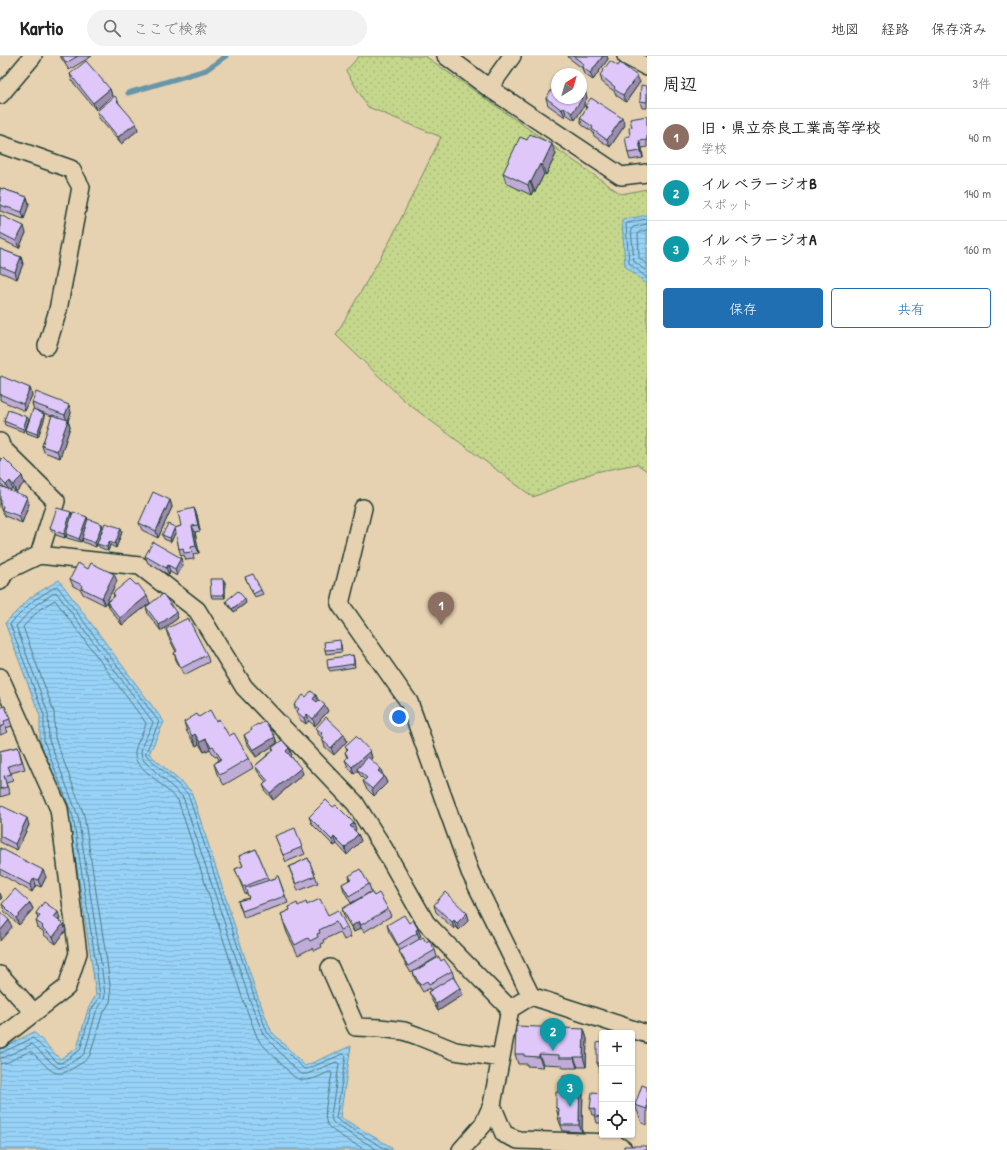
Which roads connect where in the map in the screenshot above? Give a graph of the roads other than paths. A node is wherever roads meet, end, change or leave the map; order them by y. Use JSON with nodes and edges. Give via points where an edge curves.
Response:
{"nodes":[{"id":1,"x":33,"y":56,"type":"edge"},
{"id":2,"x":446,"y":56,"type":"edge"},
{"id":3,"x":512,"y":56,"type":"edge"},
{"id":4,"x":626,"y":56,"type":"edge"},
{"id":5,"x":647,"y":67,"type":"edge"},
{"id":6,"x":489,"y":88,"type":"junction"},
{"id":7,"x":0,"y":95,"type":"edge"},
{"id":8,"x":0,"y":144,"type":"edge"},
{"id":9,"x":647,"y":173,"type":"edge"},
{"id":10,"x":47,"y":346,"type":"dead end"},
{"id":11,"x":0,"y":442,"type":"edge"},
{"id":12,"x":363,"y":508,"type":"dead end"},
{"id":13,"x":39,"y":555,"type":"junction"},
{"id":14,"x":2,"y":573,"type":"edge"},
{"id":15,"x":0,"y":677,"type":"edge"},
{"id":16,"x":330,"y":968,"type":"dead end"},
{"id":17,"x":0,"y":975,"type":"edge"},
{"id":18,"x":531,"y":996,"type":"junction"},
{"id":19,"x":510,"y":1009,"type":"junction"},
{"id":20,"x":34,"y":1013,"type":"junction"},
{"id":21,"x":647,"y":1034,"type":"edge"},
{"id":22,"x":0,"y":1039,"type":"edge"},
{"id":23,"x":500,"y":1058,"type":"junction"},
{"id":24,"x":492,"y":1105,"type":"junction"},
{"id":25,"x":460,"y":1150,"type":"edge"},
{"id":26,"x":623,"y":1150,"type":"edge"}],
"edges":[{"from":1,"to":7,"type":"street"},
{"from":2,"to":6,"type":"street"},
{"from":3,"to":6,"type":"street"},
{"from":4,"to":5,"type":"street"},
{"from":6,"to":9,"type":"street","via":[[621,176]]},
{"from":8,"to":10,"type":"street","via":[[71,169],[81,186],[58,310]]},
{"from":11,"to":13,"type":"street","via":[[1,447],[56,501]]},
{"from":12,"to":18,"type":"street","via":[[340,604],[408,702],[470,872]]},
{"from":13,"to":14,"type":"street"},
{"from":13,"to":19,"type":"street","via":[[140,566],[197,610],[244,687],[355,803],[426,923]]},
{"from":15,"to":20,"type":"street","via":[[59,809],[78,953],[67,987]]},
{"from":16,"to":23,"type":"street","via":[[356,1027],[404,1031],[455,1052]]},
{"from":17,"to":20,"type":"street"},
{"from":18,"to":19,"type":"street"},
{"from":18,"to":21,"type":"street"},
{"from":19,"to":23,"type":"street"},
{"from":20,"to":22,"type":"street"},
{"from":23,"to":24,"type":"street"},
{"from":24,"to":25,"type":"street","via":[[483,1125]]},
{"from":24,"to":26,"type":"street","via":[[504,1134],[518,1140],[614,1143]]}]}
